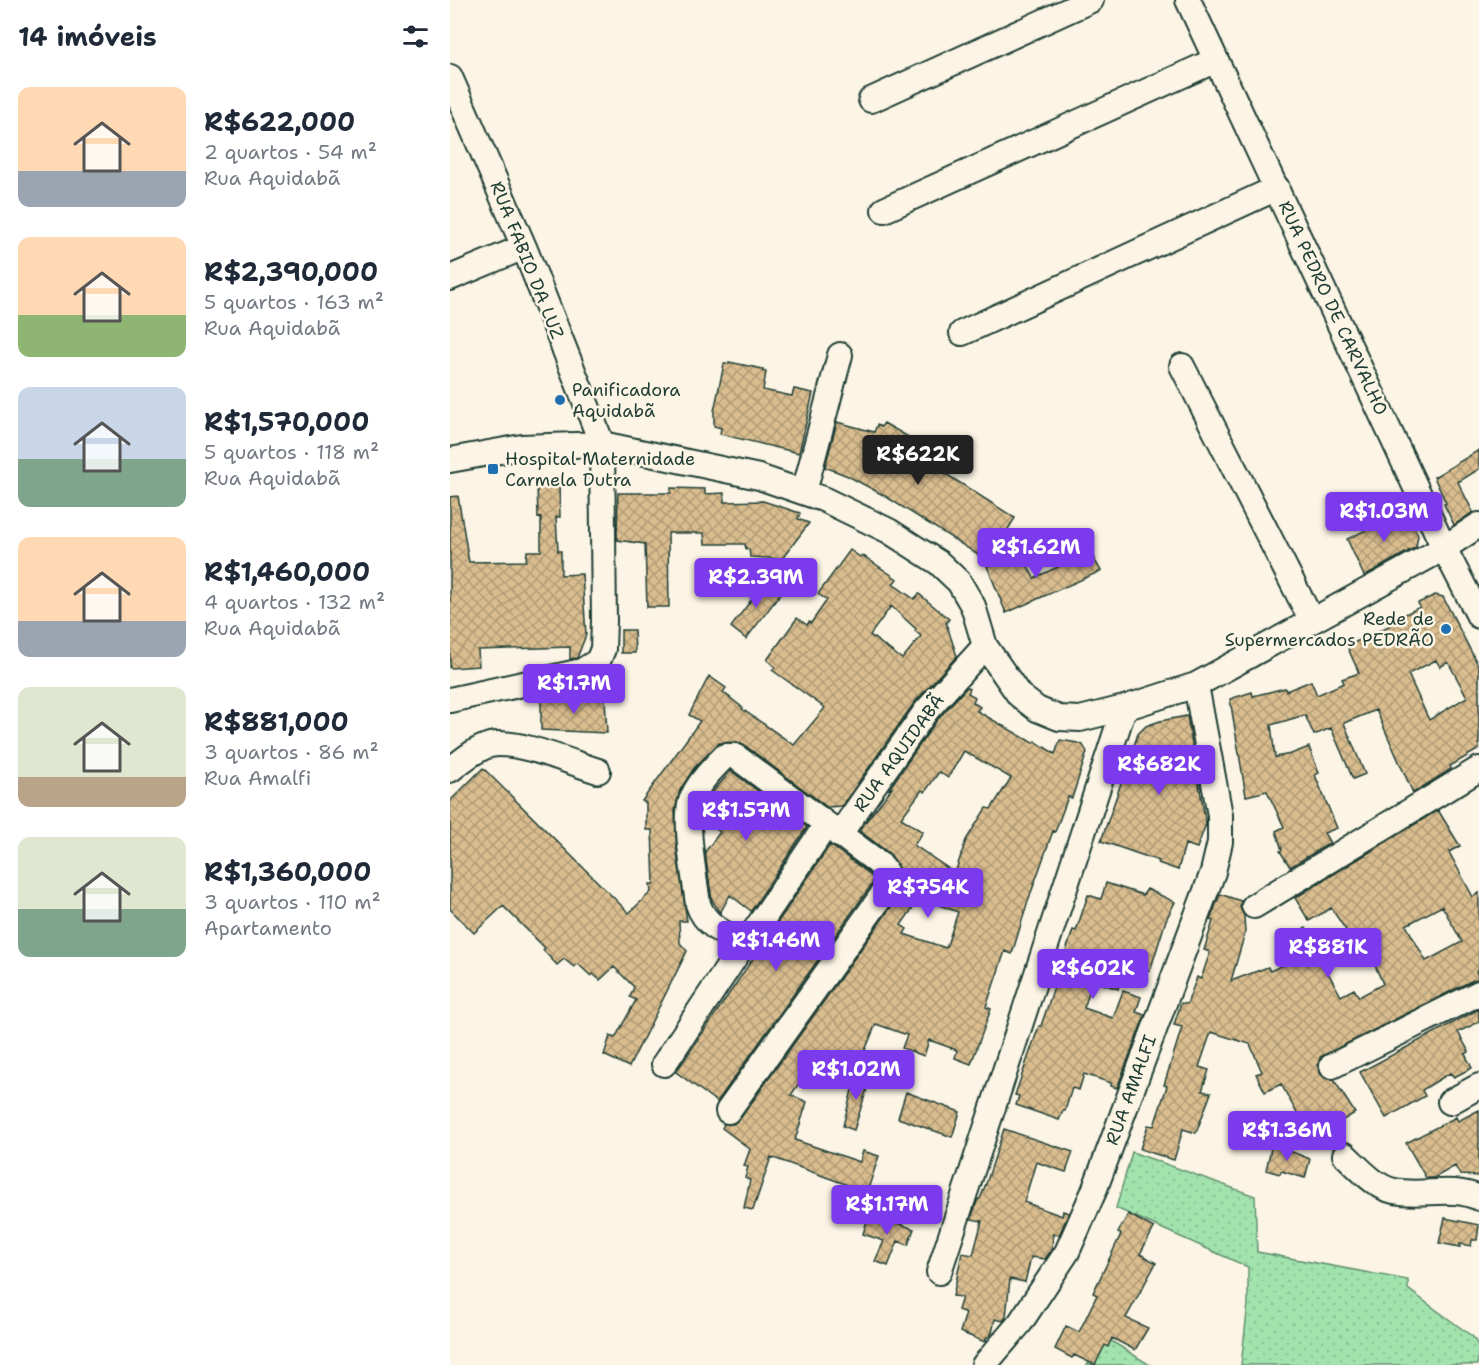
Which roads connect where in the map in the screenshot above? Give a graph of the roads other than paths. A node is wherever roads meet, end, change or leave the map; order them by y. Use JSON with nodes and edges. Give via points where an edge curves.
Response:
{"nodes":[{"id":1,"x":1091,"y":0,"type":"edge"},
{"id":2,"x":1188,"y":0,"type":"edge"},
{"id":3,"x":1216,"y":60,"type":"junction"},
{"id":4,"x":450,"y":79,"type":"edge"},
{"id":5,"x":871,"y":100,"type":"dead end"},
{"id":6,"x":1277,"y":188,"type":"junction"},
{"id":7,"x":884,"y":210,"type":"dead end"},
{"id":8,"x":524,"y":247,"type":"junction"},
{"id":9,"x":450,"y":278,"type":"edge"},
{"id":10,"x":962,"y":333,"type":"dead end"},
{"id":11,"x":840,"y":355,"type":"dead end"},
{"id":12,"x":1182,"y":366,"type":"dead end"},
{"id":13,"x":602,"y":444,"type":"junction"},
{"id":14,"x":450,"y":460,"type":"edge"},
{"id":15,"x":804,"y":492,"type":"junction"},
{"id":16,"x":1479,"y":525,"type":"edge"},
{"id":17,"x":1443,"y":548,"type":"junction"},
{"id":18,"x":1479,"y":616,"type":"edge"},
{"id":19,"x":1312,"y":621,"type":"junction"},
{"id":20,"x":985,"y":646,"type":"junction"},
{"id":21,"x":1196,"y":685,"type":"junction"},
{"id":22,"x":450,"y":700,"type":"edge"},
{"id":23,"x":1124,"y":708,"type":"junction"},
{"id":24,"x":1479,"y":769,"type":"edge"},
{"id":25,"x":450,"y":770,"type":"edge"},
{"id":26,"x":598,"y":771,"type":"dead end"},
{"id":27,"x":832,"y":830,"type":"junction"},
{"id":28,"x":1254,"y":906,"type":"dead end"},
{"id":29,"x":745,"y":942,"type":"junction"},
{"id":30,"x":1479,"y":993,"type":"edge"},
{"id":31,"x":664,"y":1064,"type":"dead end"},
{"id":32,"x":1332,"y":1066,"type":"dead end"},
{"id":33,"x":1479,"y":1086,"type":"edge"},
{"id":34,"x":1450,"y":1102,"type":"dead end"},
{"id":35,"x":728,"y":1111,"type":"dead end"},
{"id":36,"x":1345,"y":1155,"type":"dead end"},
{"id":37,"x":1479,"y":1197,"type":"edge"},
{"id":38,"x":939,"y":1272,"type":"dead end"},
{"id":39,"x":984,"y":1365,"type":"edge"}],
"edges":[{"from":1,"to":5,"type":"street"},
{"from":2,"to":3,"type":"street","name":"RUA PEDRO DE CARVALHO"},
{"from":3,"to":6,"type":"street","name":"RUA PEDRO DE CARVALHO"},
{"from":3,"to":7,"type":"street"},
{"from":4,"to":8,"type":"street","name":"RUA FABIO DA LUZ"},
{"from":6,"to":10,"type":"street"},
{"from":6,"to":17,"type":"street","name":"RUA PEDRO DE CARVALHO"},
{"from":8,"to":9,"type":"street"},
{"from":8,"to":13,"type":"street","name":"RUA FABIO DA LUZ"},
{"from":11,"to":15,"type":"street"},
{"from":12,"to":19,"type":"street"},
{"from":13,"to":14,"type":"street","via":[[522,447]]},
{"from":13,"to":15,"type":"street","via":[[759,477]]},
{"from":13,"to":22,"type":"street","via":[[604,621],[603,649],[598,661],[582,671]]},
{"from":15,"to":20,"type":"street","via":[[889,531],[939,563],[959,582],[974,606]]},
{"from":16,"to":17,"type":"street"},
{"from":17,"to":18,"type":"street","name":"RUA PEDRO DE CARVALHO"},
{"from":17,"to":19,"type":"street"},
{"from":19,"to":21,"type":"street"},
{"from":20,"to":23,"type":"street","via":[[1019,695],[1037,709],[1059,718],[1080,719]]},
{"from":20,"to":27,"type":"street","name":"RUA AQUIDABÃ","via":[[926,711]]},
{"from":21,"to":23,"type":"street"},
{"from":21,"to":39,"type":"street","name":"RUA AMALFI","via":[[1220,815],[1220,842],[1213,872],[1094,1191],[1067,1252],[1020,1323]]},
{"from":23,"to":38,"type":"street"},
{"from":24,"to":28,"type":"street"},
{"from":25,"to":26,"type":"street","via":[[476,751],[490,745],[506,745]]},
{"from":27,"to":29,"type":"street","name":"RUA AQUIDABÃ"},
{"from":27,"to":29,"type":"street","via":[[735,756],[725,756],[700,785],[688,811],[701,915]]},
{"from":27,"to":35,"type":"street","via":[[883,867],[887,887]]},
{"from":29,"to":31,"type":"street","name":"RUA AQUIDABÃ"},
{"from":30,"to":32,"type":"street"},
{"from":33,"to":34,"type":"street"},
{"from":36,"to":37,"type":"street","via":[[1371,1180],[1392,1191],[1447,1191]]}]}
